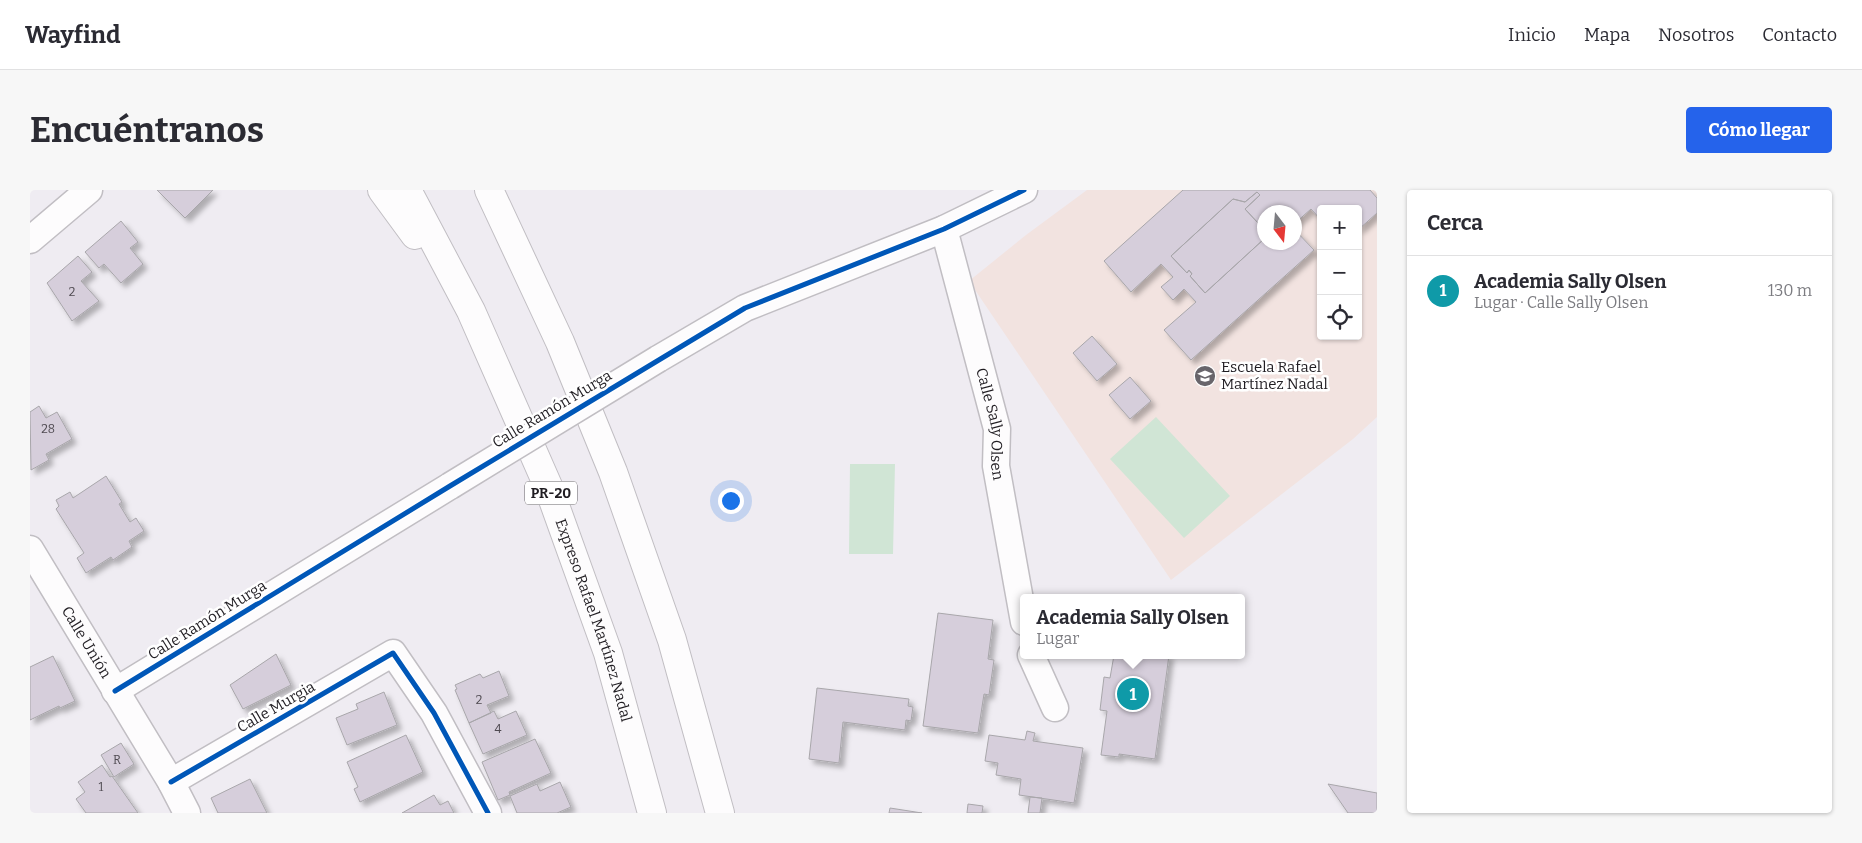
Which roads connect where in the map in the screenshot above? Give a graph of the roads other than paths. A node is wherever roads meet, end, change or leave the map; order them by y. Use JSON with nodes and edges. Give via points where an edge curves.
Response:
{"nodes":[{"id":1,"x":89,"y":190,"type":"edge"},
{"id":2,"x":382,"y":190,"type":"edge"},
{"id":3,"x":406,"y":190,"type":"edge"},
{"id":4,"x":489,"y":190,"type":"edge"},
{"id":5,"x":1024,"y":190,"type":"edge"},
{"id":6,"x":944,"y":229,"type":"junction"},
{"id":7,"x":30,"y":240,"type":"edge"},
{"id":8,"x":471,"y":310,"type":"junction"},
{"id":9,"x":30,"y":549,"type":"edge"},
{"id":10,"x":1020,"y":600,"type":"edge"},
{"id":11,"x":1033,"y":659,"type":"edge"},
{"id":12,"x":115,"y":691,"type":"junction"},
{"id":13,"x":1055,"y":708,"type":"dead end"},
{"id":14,"x":170,"y":782,"type":"junction"},
{"id":15,"x":187,"y":813,"type":"edge"},
{"id":16,"x":488,"y":813,"type":"edge"},
{"id":17,"x":652,"y":813,"type":"edge"},
{"id":18,"x":720,"y":813,"type":"edge"}],
"edges":[{"from":1,"to":7,"type":"street"},
{"from":2,"to":8,"type":"highway"},
{"from":3,"to":8,"type":"highway","name":"Expreso Rafael Martínez Nadal","number":"PR-20"},
{"from":4,"to":18,"type":"highway","via":[[560,342],[613,472],[672,640]]},
{"from":5,"to":6,"type":"street","name":"Calle Ramón Murga"},
{"from":6,"to":10,"type":"street","name":"Calle Sally Olsen","via":[[998,429],[996,466]]},
{"from":6,"to":12,"type":"street","name":"Calle Ramón Murga","bridge":true,"via":[[745,308]]},
{"from":8,"to":17,"type":"highway","name":"Expreso Rafael Martínez Nadal","number":"PR-20","via":[[548,486],[608,653]]},
{"from":9,"to":12,"type":"street","name":"Calle Unión"},
{"from":11,"to":13,"type":"street"},
{"from":12,"to":14,"type":"street","name":"Calle Unión"},
{"from":14,"to":15,"type":"street","name":"Calle Unión"},
{"from":14,"to":16,"type":"street","name":"Calle Murgia","via":[[393,653],[434,713]]}]}
